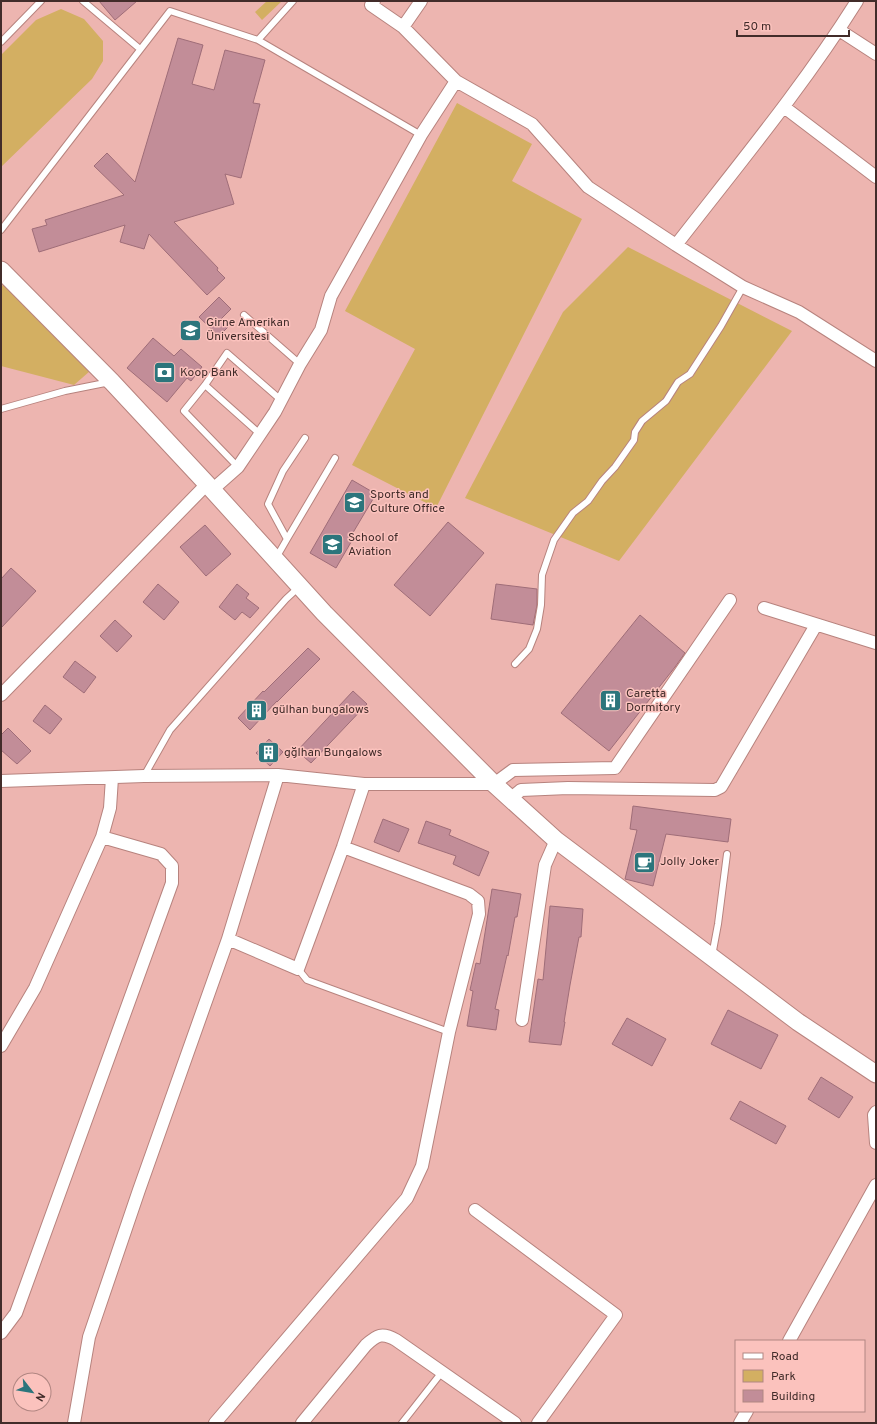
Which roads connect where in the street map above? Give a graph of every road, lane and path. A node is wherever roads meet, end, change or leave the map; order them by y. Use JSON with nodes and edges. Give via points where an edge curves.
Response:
{"nodes":[{"id":1,"x":41,"y":1,"type":"edge"},
{"id":2,"x":83,"y":1,"type":"edge"},
{"id":3,"x":293,"y":1,"type":"edge"},
{"id":4,"x":374,"y":1,"type":"edge"},
{"id":5,"x":421,"y":1,"type":"edge"},
{"id":6,"x":857,"y":1,"type":"edge"},
{"id":7,"x":403,"y":27,"type":"junction"},
{"id":8,"x":839,"y":30,"type":"junction"},
{"id":9,"x":258,"y":40,"type":"junction"},
{"id":10,"x":1,"y":42,"type":"edge"},
{"id":11,"x":140,"y":49,"type":"junction"},
{"id":12,"x":876,"y":54,"type":"edge"},
{"id":13,"x":456,"y":80,"type":"junction"},
{"id":14,"x":784,"y":107,"type":"junction"},
{"id":15,"x":421,"y":135,"type":"junction"},
{"id":16,"x":876,"y":177,"type":"edge"},
{"id":17,"x":2,"y":225,"type":"edge"},
{"id":18,"x":676,"y":246,"type":"junction"},
{"id":19,"x":1,"y":270,"type":"edge"},
{"id":20,"x":743,"y":287,"type":"junction"},
{"id":21,"x":244,"y":315,"type":"dead end"},
{"id":22,"x":876,"y":361,"type":"edge"},
{"id":23,"x":300,"y":364,"type":"junction"},
{"id":24,"x":112,"y":382,"type":"junction"},
{"id":25,"x":206,"y":385,"type":"junction"},
{"id":26,"x":281,"y":400,"type":"junction"},
{"id":27,"x":1,"y":409,"type":"edge"},
{"id":28,"x":260,"y":434,"type":"junction"},
{"id":29,"x":305,"y":438,"type":"dead end"},
{"id":30,"x":335,"y":458,"type":"dead end"},
{"id":31,"x":238,"y":467,"type":"junction"},
{"id":32,"x":210,"y":487,"type":"junction"},
{"id":33,"x":287,"y":539,"type":"junction"},
{"id":34,"x":275,"y":559,"type":"junction"},
{"id":35,"x":299,"y":587,"type":"junction"},
{"id":36,"x":730,"y":600,"type":"dead end"},
{"id":37,"x":764,"y":608,"type":"dead end"},
{"id":38,"x":816,"y":625,"type":"junction"},
{"id":39,"x":876,"y":643,"type":"edge"},
{"id":40,"x":515,"y":664,"type":"dead end"},
{"id":41,"x":1,"y":695,"type":"edge"},
{"id":42,"x":278,"y":775,"type":"junction"},
{"id":43,"x":144,"y":776,"type":"junction"},
{"id":44,"x":112,"y":778,"type":"junction"},
{"id":45,"x":1,"y":781,"type":"edge"},
{"id":46,"x":364,"y":784,"type":"junction"},
{"id":47,"x":494,"y":784,"type":"junction"},
{"id":48,"x":510,"y":799,"type":"junction"},
{"id":49,"x":102,"y":837,"type":"junction"},
{"id":50,"x":556,"y":840,"type":"junction"},
{"id":51,"x":343,"y":847,"type":"junction"},
{"id":52,"x":727,"y":854,"type":"dead end"},
{"id":53,"x":228,"y":938,"type":"junction"},
{"id":54,"x":712,"y":958,"type":"junction"},
{"id":55,"x":298,"y":968,"type":"junction"},
{"id":56,"x":522,"y":1020,"type":"dead end"},
{"id":57,"x":449,"y":1032,"type":"junction"},
{"id":58,"x":1,"y":1046,"type":"edge"},
{"id":59,"x":876,"y":1074,"type":"edge"},
{"id":60,"x":876,"y":1112,"type":"edge"},
{"id":61,"x":876,"y":1143,"type":"edge"},
{"id":62,"x":876,"y":1185,"type":"edge"},
{"id":63,"x":475,"y":1210,"type":"dead end"},
{"id":64,"x":1,"y":1333,"type":"edge"},
{"id":65,"x":790,"y":1340,"type":"edge"},
{"id":66,"x":442,"y":1372,"type":"junction"},
{"id":67,"x":746,"y":1412,"type":"edge"},
{"id":68,"x":74,"y":1423,"type":"edge"},
{"id":69,"x":215,"y":1423,"type":"edge"},
{"id":70,"x":302,"y":1423,"type":"edge"},
{"id":71,"x":402,"y":1423,"type":"edge"},
{"id":72,"x":513,"y":1423,"type":"edge"},
{"id":73,"x":538,"y":1423,"type":"edge"},
{"id":74,"x":740,"y":1423,"type":"edge"}],
"edges":[{"from":1,"to":10,"type":"lane"},
{"from":2,"to":11,"type":"lane"},
{"from":3,"to":9,"type":"lane"},
{"from":4,"to":7,"type":"street","via":[[371,5]]},
{"from":5,"to":7,"type":"street"},
{"from":6,"to":8,"type":"street"},
{"from":7,"to":13,"type":"street"},
{"from":8,"to":12,"type":"street"},
{"from":8,"to":14,"type":"street"},
{"from":9,"to":11,"type":"lane","via":[[170,11]]},
{"from":9,"to":15,"type":"lane"},
{"from":11,"to":17,"type":"lane"},
{"from":13,"to":15,"type":"street"},
{"from":13,"to":18,"type":"street","via":[[532,124],[588,187]]},
{"from":14,"to":16,"type":"street"},
{"from":14,"to":18,"type":"street"},
{"from":15,"to":23,"type":"street","via":[[331,296],[321,330]]},
{"from":18,"to":20,"type":"street"},
{"from":19,"to":24,"type":"street"},
{"from":20,"to":22,"type":"street","via":[[799,312]]},
{"from":20,"to":40,"type":"lane","via":[[690,374],[678,382],[666,401],[642,422],[635,432],[634,440],[615,467],[588,501],[573,513],[554,540],[542,575],[537,629],[529,649]]},
{"from":21,"to":23,"type":"lane"},
{"from":23,"to":26,"type":"street"},
{"from":24,"to":27,"type":"lane","via":[[65,391]]},
{"from":24,"to":32,"type":"street"},
{"from":25,"to":26,"type":"lane","via":[[227,353]]},
{"from":25,"to":28,"type":"lane"},
{"from":25,"to":31,"type":"lane","via":[[184,411]]},
{"from":26,"to":28,"type":"street"},
{"from":28,"to":31,"type":"street"},
{"from":29,"to":33,"type":"lane","via":[[283,471],[268,504]]},
{"from":30,"to":33,"type":"lane"},
{"from":31,"to":32,"type":"street"},
{"from":32,"to":34,"type":"street"},
{"from":32,"to":41,"type":"street"},
{"from":33,"to":34,"type":"lane"},
{"from":34,"to":35,"type":"street"},
{"from":35,"to":43,"type":"lane","via":[[170,730]]},
{"from":35,"to":47,"type":"street"},
{"from":36,"to":47,"type":"street","via":[[615,768],[513,770]]},
{"from":37,"to":38,"type":"street"},
{"from":38,"to":39,"type":"street"},
{"from":38,"to":48,"type":"street","via":[[724,782],[715,790],[521,790]]},
{"from":42,"to":43,"type":"street"},
{"from":42,"to":46,"type":"street"},
{"from":42,"to":53,"type":"street"},
{"from":43,"to":44,"type":"street"},
{"from":44,"to":45,"type":"street"},
{"from":44,"to":49,"type":"street","via":[[110,808]]},
{"from":46,"to":47,"type":"street"},
{"from":46,"to":51,"type":"street"},
{"from":47,"to":48,"type":"street"},
{"from":48,"to":50,"type":"street"},
{"from":49,"to":58,"type":"street","via":[[34,988]]},
{"from":49,"to":64,"type":"street","via":[[160,854],[172,866],[172,883],[16,1313]]},
{"from":50,"to":54,"type":"street"},
{"from":50,"to":56,"type":"street","via":[[545,865]]},
{"from":51,"to":55,"type":"street"},
{"from":51,"to":57,"type":"street","via":[[470,894],[478,901],[479,914]]},
{"from":52,"to":54,"type":"lane"},
{"from":53,"to":55,"type":"street"},
{"from":53,"to":68,"type":"street","via":[[89,1336]]},
{"from":54,"to":59,"type":"street","via":[[798,1022]]},
{"from":55,"to":57,"type":"lane","via":[[307,980]]},
{"from":57,"to":69,"type":"street","via":[[422,1166],[407,1198]]},
{"from":60,"to":61,"type":"street"},
{"from":62,"to":65,"type":"street"},
{"from":63,"to":73,"type":"street","via":[[616,1314]]},
{"from":66,"to":70,"type":"street","via":[[392,1338],[380,1335],[374,1337]]},
{"from":66,"to":71,"type":"lane"},
{"from":66,"to":72,"type":"street"},
{"from":67,"to":74,"type":"street"}]}
